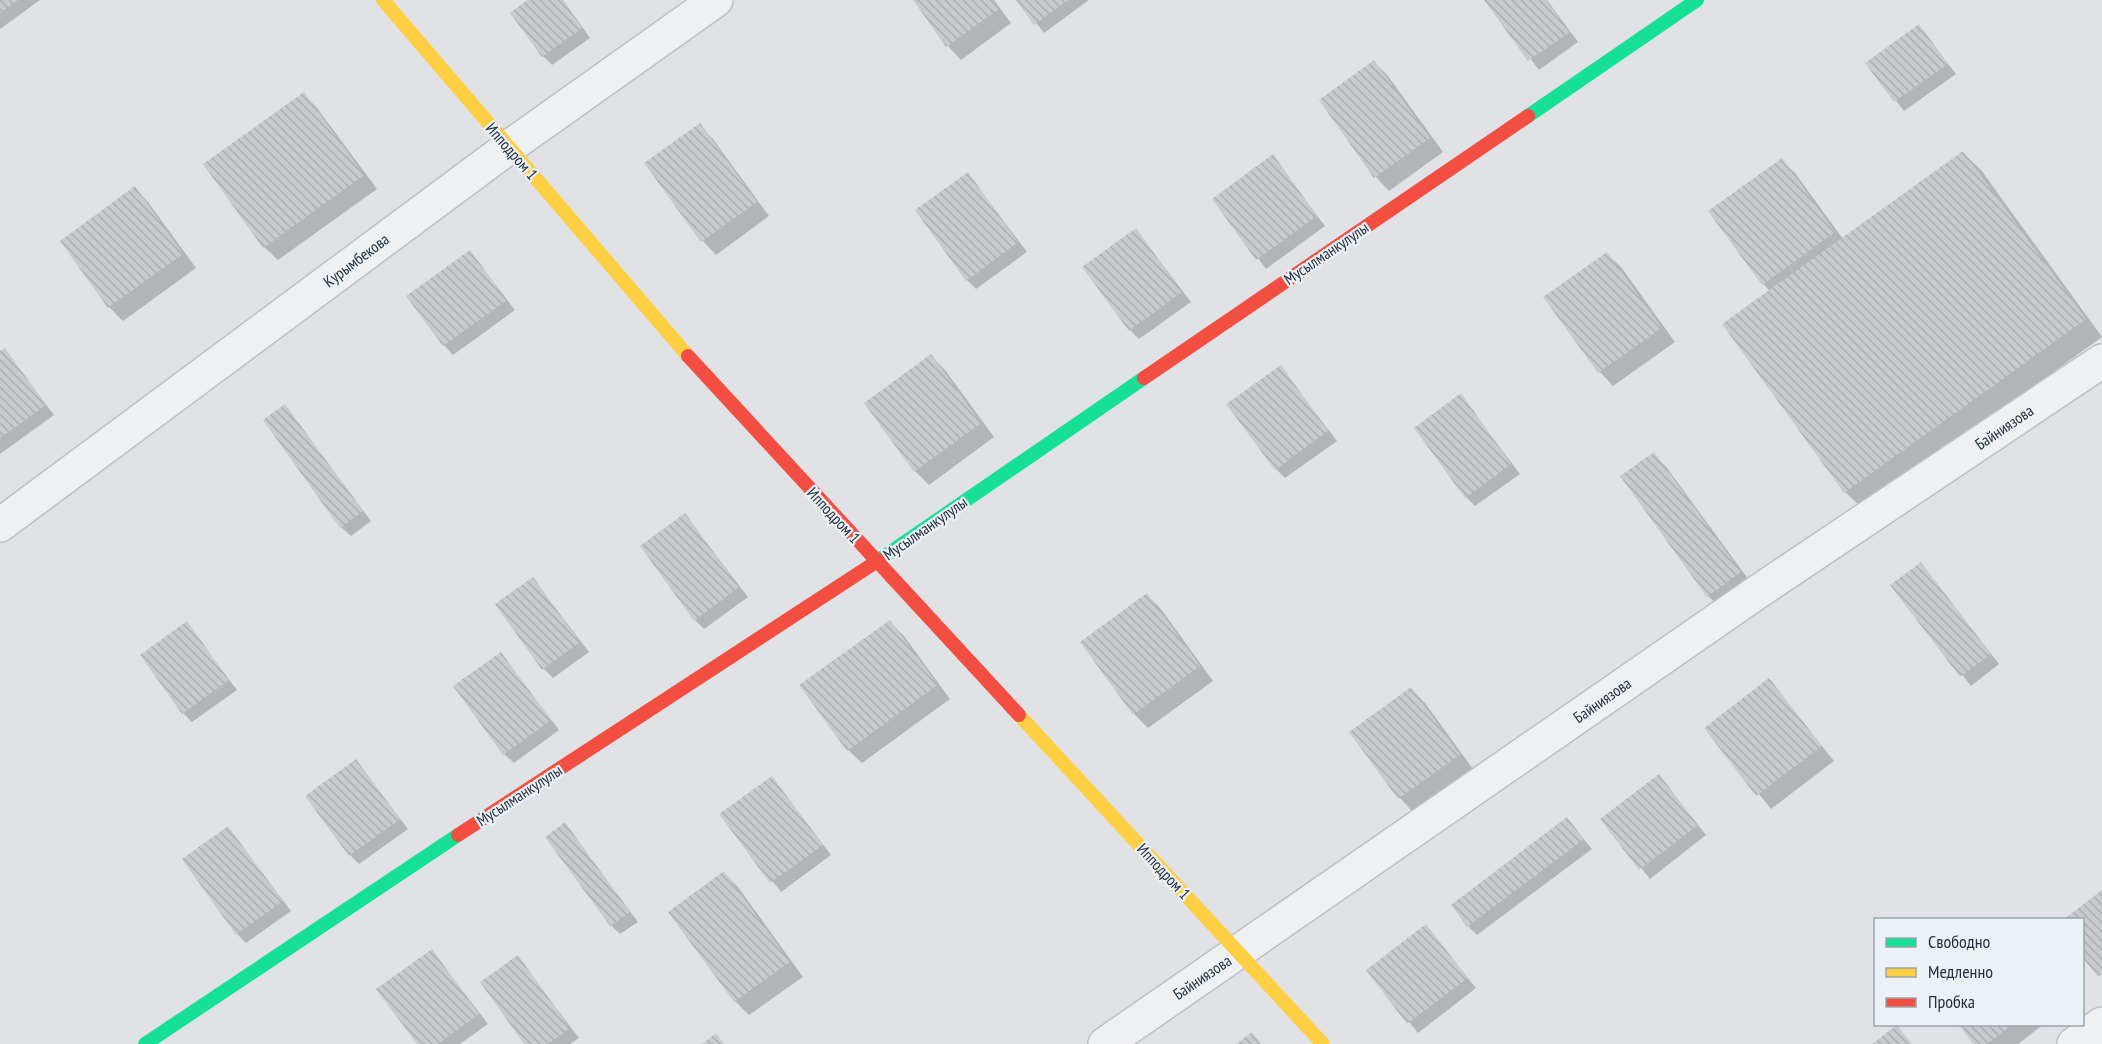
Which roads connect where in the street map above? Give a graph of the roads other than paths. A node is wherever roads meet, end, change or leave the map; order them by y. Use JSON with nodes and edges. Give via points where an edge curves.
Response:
{"nodes":[{"id":1,"x":383,"y":0,"type":"edge"},
{"id":2,"x":716,"y":0,"type":"edge"},
{"id":3,"x":1697,"y":0,"type":"edge"},
{"id":4,"x":509,"y":147,"type":"junction"},
{"id":5,"x":2102,"y":361,"type":"edge"},
{"id":6,"x":0,"y":525,"type":"edge"},
{"id":7,"x":877,"y":561,"type":"junction"},
{"id":8,"x":1239,"y":952,"type":"junction"},
{"id":9,"x":2102,"y":1024,"type":"edge"},
{"id":10,"x":146,"y":1044,"type":"edge"},
{"id":11,"x":1105,"y":1044,"type":"edge"},
{"id":12,"x":1323,"y":1044,"type":"edge"},
{"id":13,"x":2074,"y":1044,"type":"edge"}],
"edges":[{"from":1,"to":4,"type":"street","name":"Ипподром 1"},
{"from":2,"to":4,"type":"street","name":"Курымбекова"},
{"from":3,"to":7,"type":"street","name":"Мусылманкулулы"},
{"from":4,"to":6,"type":"street","name":"Курымбекова"},
{"from":4,"to":7,"type":"street","name":"Ипподром 1","via":[[700,370]]},
{"from":5,"to":8,"type":"street","name":"Байниязова","via":[[1759,591]]},
{"from":7,"to":8,"type":"street","name":"Ипподром 1"},
{"from":7,"to":10,"type":"street","name":"Мусылманкулулы","via":[[279,952]]},
{"from":8,"to":11,"type":"street","name":"Байниязова"},
{"from":8,"to":12,"type":"street","name":"Ипподром 1"},
{"from":9,"to":13,"type":"street"}]}
